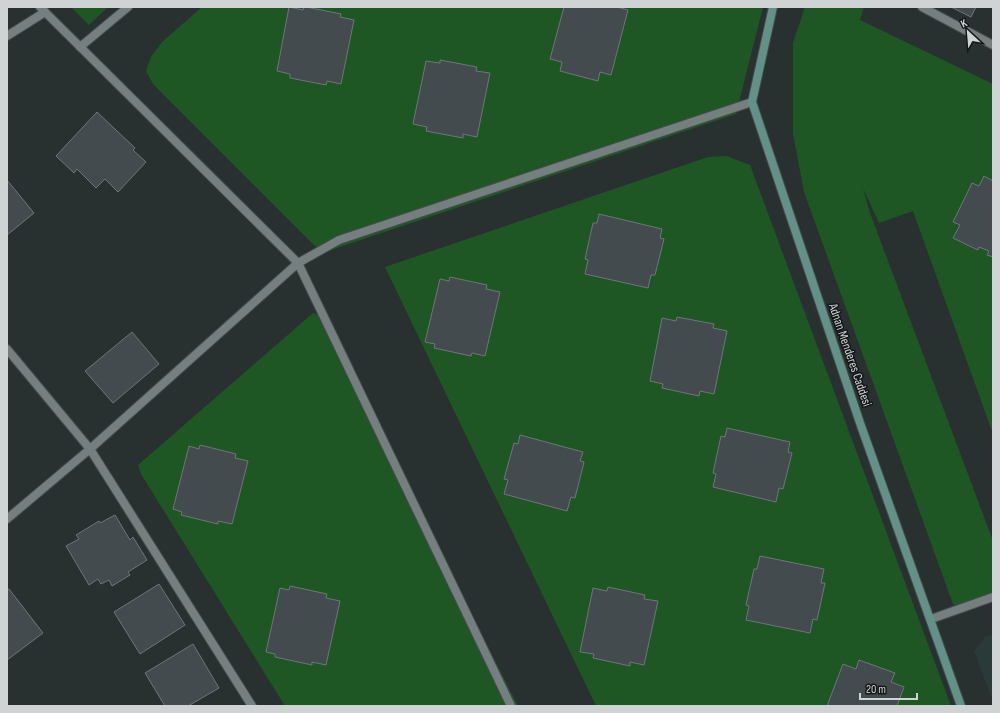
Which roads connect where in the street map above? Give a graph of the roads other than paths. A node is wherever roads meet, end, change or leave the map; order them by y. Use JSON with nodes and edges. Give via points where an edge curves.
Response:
{"nodes":[{"id":1,"x":128,"y":7,"type":"edge"},
{"id":2,"x":773,"y":7,"type":"edge"},
{"id":3,"x":922,"y":7,"type":"edge"},
{"id":4,"x":42,"y":9,"type":"edge"},
{"id":5,"x":7,"y":36,"type":"edge"},
{"id":6,"x":993,"y":45,"type":"edge"},
{"id":7,"x":80,"y":48,"type":"junction"},
{"id":8,"x":752,"y":102,"type":"junction"},
{"id":9,"x":298,"y":263,"type":"junction"},
{"id":10,"x":7,"y":349,"type":"edge"},
{"id":11,"x":90,"y":449,"type":"junction"},
{"id":12,"x":7,"y":519,"type":"edge"},
{"id":13,"x":993,"y":598,"type":"edge"},
{"id":14,"x":931,"y":619,"type":"junction"},
{"id":15,"x":252,"y":706,"type":"edge"},
{"id":16,"x":511,"y":706,"type":"edge"},
{"id":17,"x":961,"y":706,"type":"edge"}],
"edges":[{"from":1,"to":7,"type":"street"},
{"from":2,"to":8,"type":"street"},
{"from":3,"to":6,"type":"street"},
{"from":4,"to":5,"type":"street"},
{"from":4,"to":7,"type":"street"},
{"from":7,"to":9,"type":"street"},
{"from":8,"to":9,"type":"street","via":[[339,240]]},
{"from":8,"to":14,"type":"street","name":"Adnan Menderes Caddesi","via":[[860,423]]},
{"from":9,"to":11,"type":"street"},
{"from":9,"to":16,"type":"street"},
{"from":10,"to":11,"type":"street"},
{"from":11,"to":12,"type":"street"},
{"from":11,"to":15,"type":"street"},
{"from":13,"to":14,"type":"street"},
{"from":14,"to":17,"type":"street","name":"Adnan Menderes Caddesi"}]}
